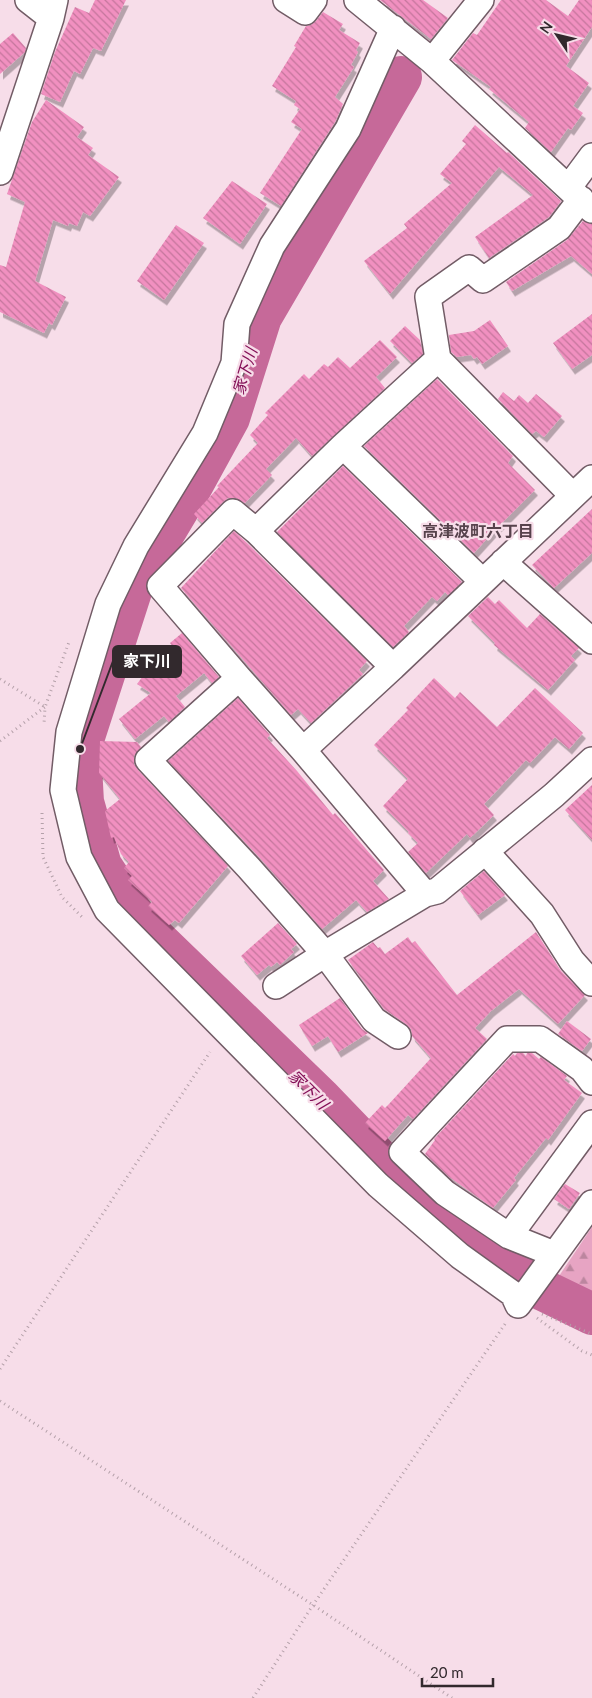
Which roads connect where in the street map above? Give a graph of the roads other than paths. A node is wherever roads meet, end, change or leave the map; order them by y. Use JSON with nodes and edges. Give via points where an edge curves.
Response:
{"nodes":[{"id":1,"x":28,"y":0,"type":"edge"},
{"id":2,"x":286,"y":0,"type":"edge"},
{"id":3,"x":314,"y":0,"type":"edge"},
{"id":4,"x":357,"y":0,"type":"edge"},
{"id":5,"x":481,"y":0,"type":"edge"},
{"id":6,"x":53,"y":9,"type":"edge"},
{"id":7,"x":393,"y":28,"type":"junction"},
{"id":8,"x":432,"y":61,"type":"junction"},
{"id":9,"x":592,"y":156,"type":"edge"},
{"id":10,"x":0,"y":172,"type":"edge"},
{"id":11,"x":581,"y":198,"type":"edge"},
{"id":12,"x":438,"y":359,"type":"junction"},
{"id":13,"x":343,"y":446,"type":"junction"},
{"id":14,"x":592,"y":478,"type":"edge"},
{"id":15,"x":573,"y":496,"type":"junction"},
{"id":16,"x":256,"y":531,"type":"junction"},
{"id":17,"x":503,"y":562,"type":"junction"},
{"id":18,"x":482,"y":581,"type":"junction"},
{"id":19,"x":592,"y":642,"type":"edge"},
{"id":20,"x":393,"y":667,"type":"junction"},
{"id":21,"x":239,"y":678,"type":"junction"},
{"id":22,"x":303,"y":750,"type":"junction"},
{"id":23,"x":592,"y":760,"type":"edge"},
{"id":24,"x":485,"y":851,"type":"junction"},
{"id":25,"x":425,"y":894,"type":"junction"},
{"id":26,"x":325,"y":954,"type":"junction"},
{"id":27,"x":592,"y":983,"type":"edge"},
{"id":28,"x":276,"y":986,"type":"dead end"},
{"id":29,"x":398,"y":1036,"type":"dead end"},
{"id":30,"x":589,"y":1069,"type":"edge"},
{"id":31,"x":592,"y":1123,"type":"edge"},
{"id":32,"x":592,"y":1203,"type":"edge"},
{"id":33,"x":509,"y":1236,"type":"junction"},
{"id":34,"x":554,"y":1255,"type":"junction"}],
"edges":[{"from":1,"to":6,"type":"street"},
{"from":2,"to":3,"type":"street","via":[[305,12]]},
{"from":4,"to":7,"type":"street"},
{"from":5,"to":8,"type":"street"},
{"from":6,"to":10,"type":"street"},
{"from":7,"to":8,"type":"street"},
{"from":7,"to":34,"type":"street","via":[[348,129],[272,246],[237,324],[234,362],[205,433],[136,546],[108,604],[69,732],[64,790],[79,856],[107,910],[378,1185],[460,1256],[512,1294],[519,1304]]},
{"from":8,"to":11,"type":"street"},
{"from":9,"to":11,"type":"street"},
{"from":11,"to":12,"type":"street","via":[[559,228],[483,280],[469,268],[428,297]]},
{"from":12,"to":13,"type":"street"},
{"from":12,"to":15,"type":"street"},
{"from":13,"to":16,"type":"street"},
{"from":13,"to":18,"type":"street"},
{"from":14,"to":15,"type":"street"},
{"from":15,"to":17,"type":"street"},
{"from":16,"to":20,"type":"street"},
{"from":16,"to":21,"type":"street","via":[[233,512],[160,586]]},
{"from":17,"to":18,"type":"street"},
{"from":17,"to":19,"type":"street"},
{"from":18,"to":20,"type":"street"},
{"from":20,"to":22,"type":"street"},
{"from":21,"to":22,"type":"street"},
{"from":21,"to":26,"type":"street","via":[[148,760]]},
{"from":22,"to":25,"type":"street"},
{"from":23,"to":24,"type":"street"},
{"from":24,"to":25,"type":"street","via":[[437,891]]},
{"from":24,"to":27,"type":"street","via":[[542,914],[572,961]]},
{"from":25,"to":26,"type":"street"},
{"from":26,"to":28,"type":"street"},
{"from":26,"to":29,"type":"street","via":[[374,1020]]},
{"from":30,"to":33,"type":"street","via":[[540,1039],[507,1039],[402,1152],[445,1193]]},
{"from":31,"to":33,"type":"street"},
{"from":32,"to":34,"type":"street"},
{"from":33,"to":34,"type":"street"}]}
